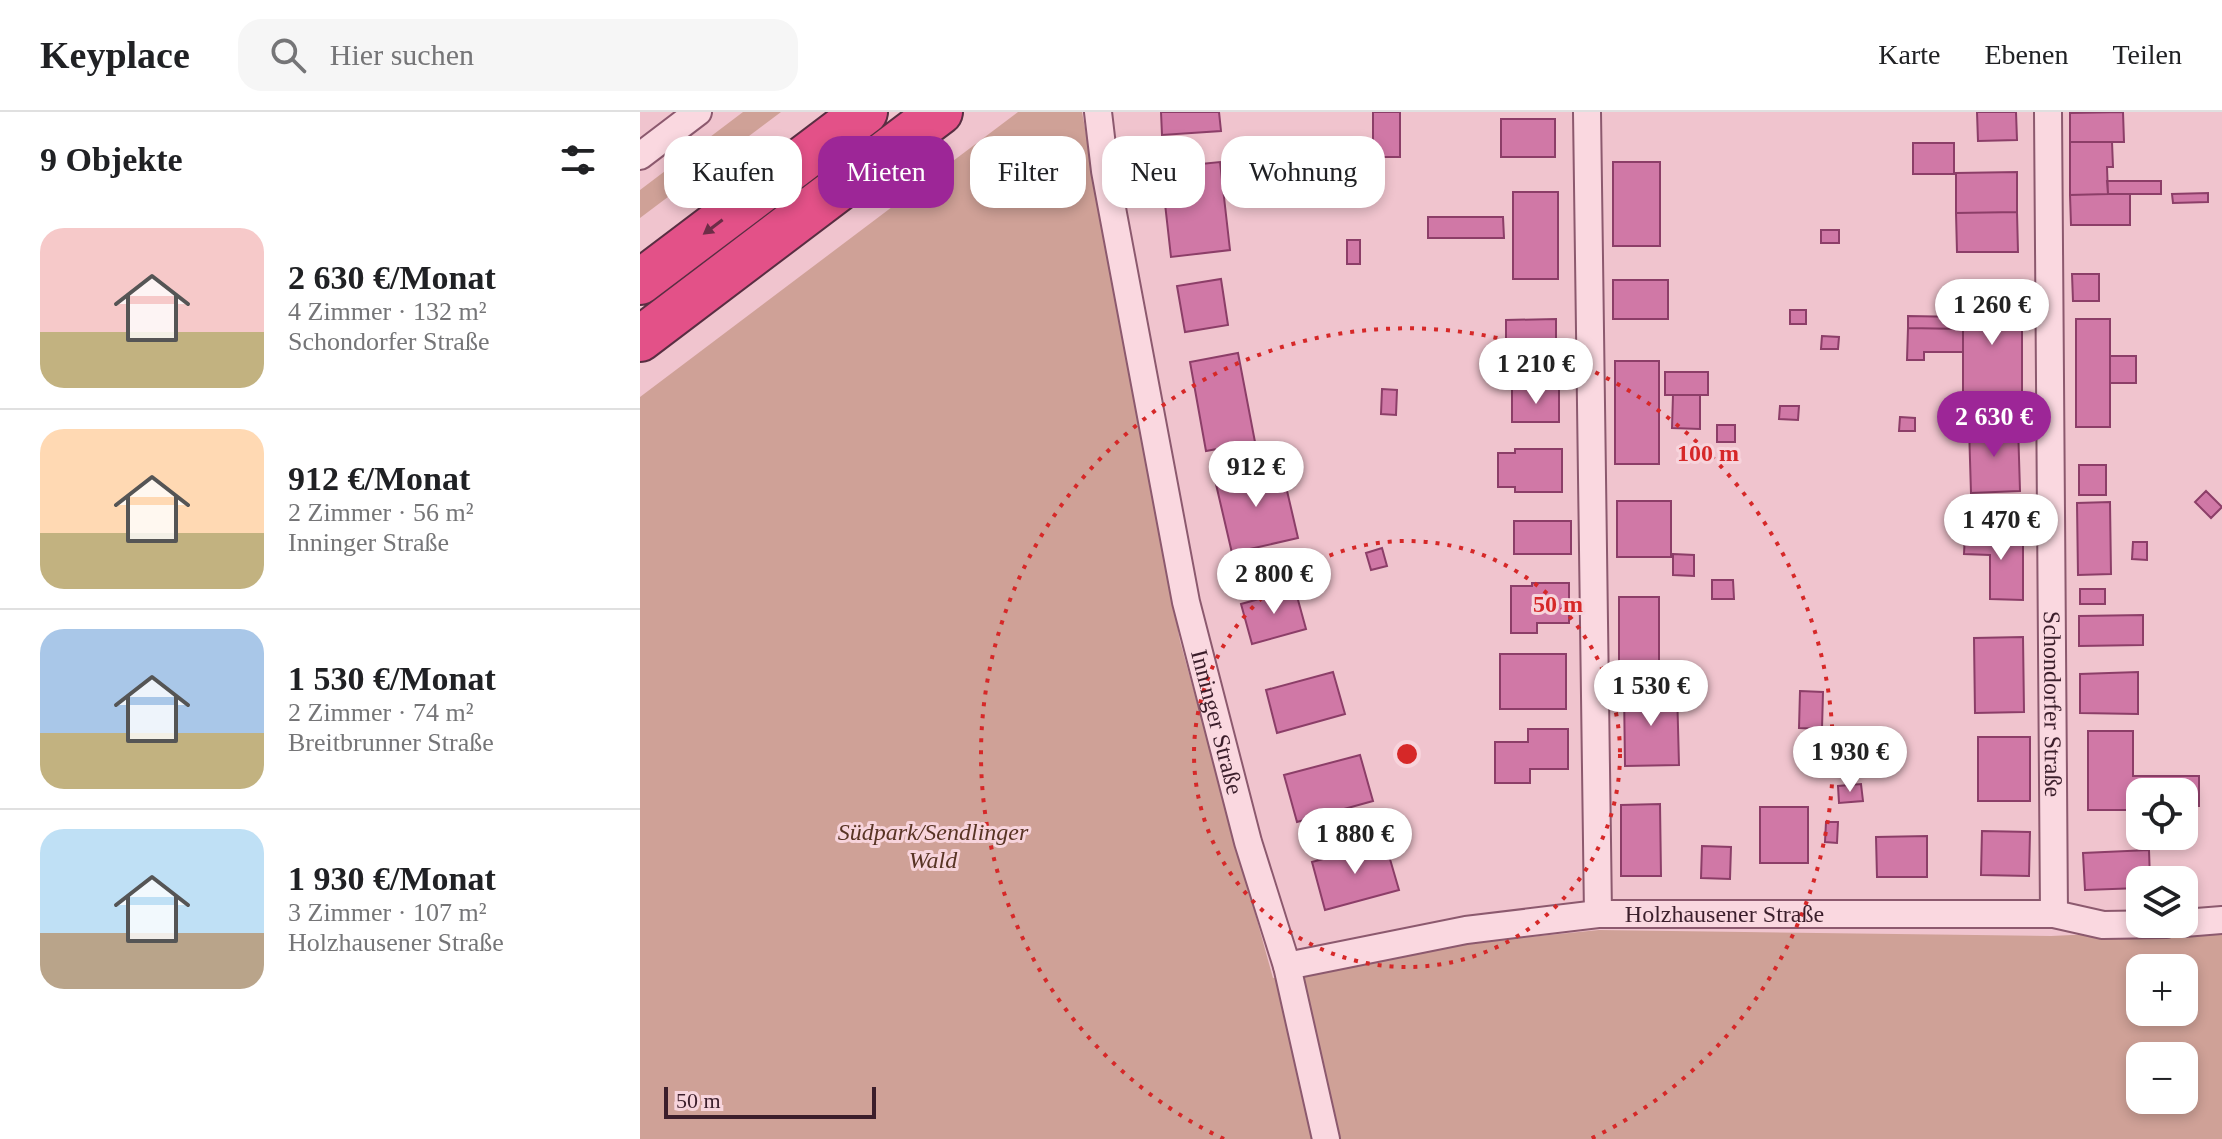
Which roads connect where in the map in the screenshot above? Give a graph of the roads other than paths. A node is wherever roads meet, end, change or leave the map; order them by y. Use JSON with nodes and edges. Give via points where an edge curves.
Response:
{"nodes":[{"id":1,"x":698,"y":112,"type":"edge"},
{"id":2,"x":865,"y":112,"type":"edge"},
{"id":3,"x":940,"y":112,"type":"edge"},
{"id":4,"x":1098,"y":112,"type":"edge"},
{"id":5,"x":1587,"y":112,"type":"edge"},
{"id":6,"x":2048,"y":112,"type":"edge"},
{"id":7,"x":640,"y":156,"type":"edge"},
{"id":8,"x":640,"y":282,"type":"edge"},
{"id":9,"x":640,"y":339,"type":"edge"},
{"id":10,"x":1598,"y":914,"type":"junction"},
{"id":11,"x":2054,"y":914,"type":"junction"},
{"id":12,"x":2222,"y":920,"type":"edge"},
{"id":13,"x":2198,"y":922,"type":"edge"},
{"id":14,"x":2126,"y":925,"type":"edge"},
{"id":15,"x":1287,"y":966,"type":"junction"},
{"id":16,"x":1326,"y":1139,"type":"edge"}],
"edges":[{"from":1,"to":7,"type":"street"},
{"from":2,"to":8,"type":"highway","one_way":true},
{"from":3,"to":9,"type":"highway"},
{"from":4,"to":15,"type":"street","name":"Inninger Straße","via":[[1186,602],[1248,842]]},
{"from":5,"to":10,"type":"street"},
{"from":6,"to":11,"type":"street","name":"Schondorfer Straße"},
{"from":10,"to":11,"type":"street","name":"Holzhausener Straße"},
{"from":10,"to":15,"type":"street","name":"Holzhausener Straße","via":[[1466,930]]},
{"from":11,"to":14,"type":"street","name":"Holzhausener Straße"},
{"from":12,"to":13,"type":"street"},
{"from":15,"to":16,"type":"street","name":"Inninger Straße"}]}
